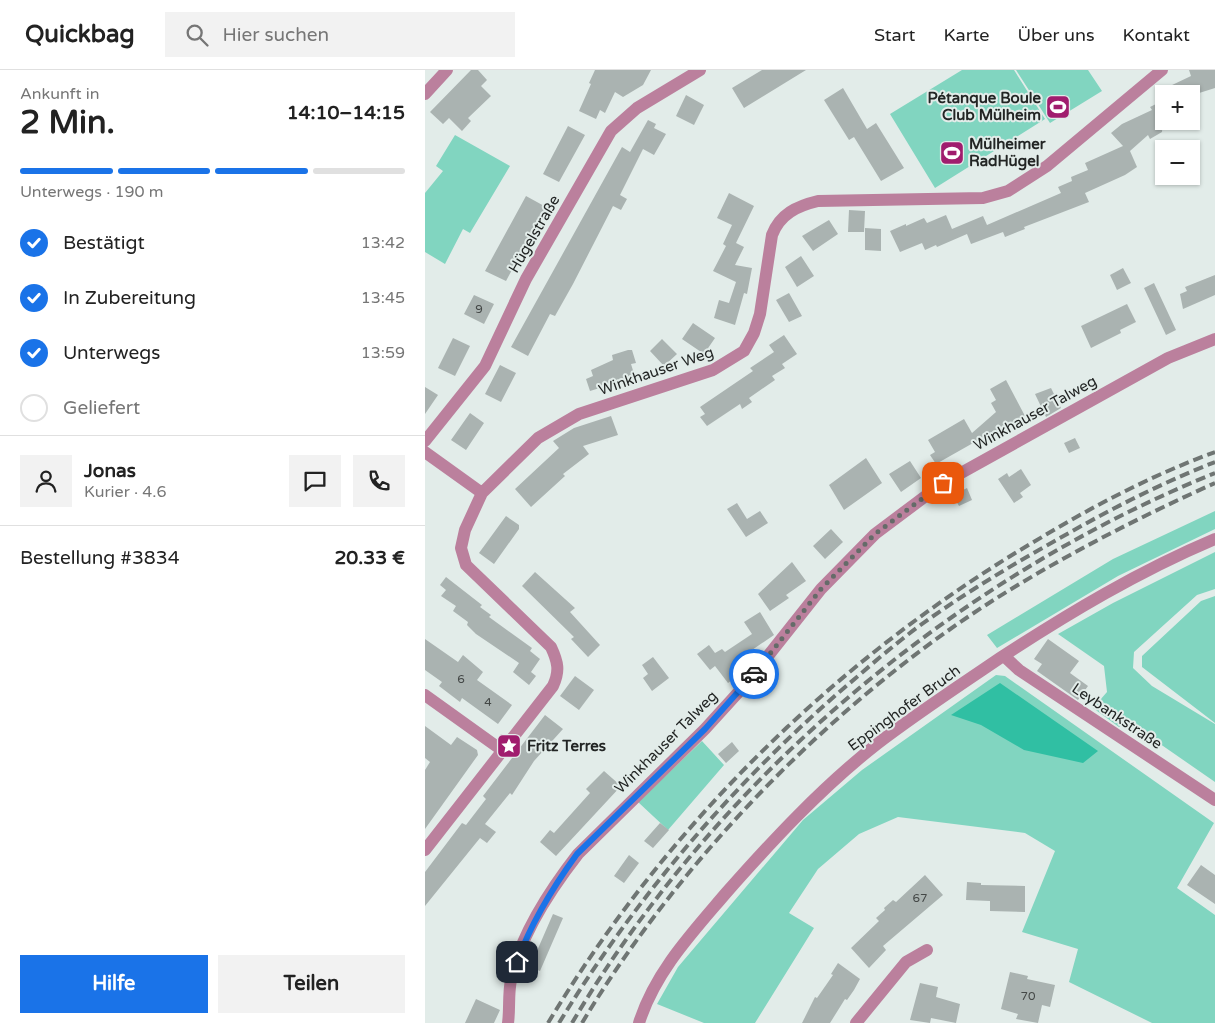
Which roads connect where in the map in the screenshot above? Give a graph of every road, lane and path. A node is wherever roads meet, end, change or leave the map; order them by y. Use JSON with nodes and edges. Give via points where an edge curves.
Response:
{"nodes":[{"id":1,"x":447,"y":70,"type":"edge"},
{"id":2,"x":700,"y":70,"type":"edge"},
{"id":3,"x":1162,"y":70,"type":"edge"},
{"id":4,"x":425,"y":94,"type":"edge"},
{"id":5,"x":1215,"y":339,"type":"edge"},
{"id":6,"x":425,"y":441,"type":"edge"},
{"id":7,"x":425,"y":452,"type":"edge"},
{"id":8,"x":482,"y":493,"type":"junction"},
{"id":9,"x":1215,"y":539,"type":"edge"},
{"id":10,"x":1004,"y":656,"type":"junction"},
{"id":11,"x":425,"y":695,"type":"edge"},
{"id":12,"x":503,"y":751,"type":"junction"},
{"id":13,"x":1215,"y":800,"type":"edge"},
{"id":14,"x":425,"y":850,"type":"edge"},
{"id":15,"x":927,"y":950,"type":"dead end"},
{"id":16,"x":509,"y":1023,"type":"edge"},
{"id":17,"x":639,"y":1023,"type":"edge"},
{"id":18,"x":856,"y":1023,"type":"edge"}],
"edges":[{"from":1,"to":4,"type":"street"},
{"from":2,"to":6,"type":"street","name":"Hügelstraße","via":[[637,108],[611,131],[526,280],[485,366]]},
{"from":3,"to":8,"type":"street","name":"Winkhauser Weg","via":[[1047,166],[1008,191],[983,198],[818,201],[792,209],[772,235],[760,314],[744,351],[713,370],[579,414],[538,438]]},
{"from":5,"to":16,"type":"street","name":"Winkhauser Talweg","via":[[1168,358],[943,483],[875,534],[821,589],[745,685],[705,729],[577,854],[560,877],[523,944],[511,979]]},
{"from":7,"to":8,"type":"street"},
{"from":8,"to":12,"type":"street","name":"Winkhauser Weg","via":[[465,530],[461,548],[466,564],[551,647],[559,664],[553,686]]},
{"from":9,"to":10,"type":"street","name":"Eppinghofer Bruch","via":[[1131,578],[1022,642]]},
{"from":10,"to":13,"type":"street","name":"Leybankstraße","via":[[1019,670]]},
{"from":10,"to":17,"type":"street","name":"Eppinghofer Bruch","via":[[877,745],[817,797],[752,864],[692,933],[646,1000]]},
{"from":11,"to":12,"type":"street"},
{"from":12,"to":14,"type":"street","name":"Winkhauser Weg"},
{"from":15,"to":18,"type":"street","via":[[906,962]]}]}
